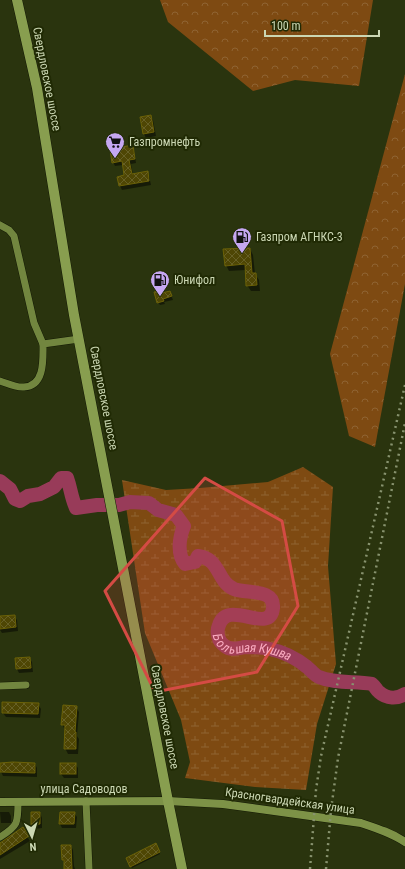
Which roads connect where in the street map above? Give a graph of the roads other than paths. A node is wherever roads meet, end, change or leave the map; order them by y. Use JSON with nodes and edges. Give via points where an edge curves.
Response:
{"nodes":[{"id":1,"x":17,"y":0,"type":"edge"},
{"id":2,"x":0,"y":225,"type":"edge"},
{"id":3,"x":80,"y":339,"type":"junction"},
{"id":4,"x":43,"y":344,"type":"junction"},
{"id":5,"x":0,"y":381,"type":"edge"},
{"id":6,"x":26,"y":685,"type":"dead end"},
{"id":7,"x":0,"y":686,"type":"edge"},
{"id":8,"x":86,"y":801,"type":"junction"},
{"id":9,"x":168,"y":801,"type":"junction"},
{"id":10,"x":0,"y":802,"type":"edge"},
{"id":11,"x":18,"y":802,"type":"junction"},
{"id":12,"x":0,"y":837,"type":"edge"},
{"id":13,"x":405,"y":842,"type":"edge"},
{"id":14,"x":89,"y":869,"type":"edge"},
{"id":15,"x":182,"y":869,"type":"edge"}],
"edges":[{"from":1,"to":3,"type":"main road","name":"Свердловское шоссе","via":[[37,88]]},
{"from":2,"to":4,"type":"street","via":[[14,236],[34,323]]},
{"from":3,"to":4,"type":"street"},
{"from":3,"to":9,"type":"main road","name":"Свердловское шоссе"},
{"from":4,"to":5,"type":"street","via":[[42,369],[34,384],[23,387]]},
{"from":6,"to":7,"type":"street"},
{"from":8,"to":9,"type":"main road","name":"улица Садоводов"},
{"from":8,"to":11,"type":"main road","name":"улица Садоводов"},
{"from":8,"to":14,"type":"street"},
{"from":9,"to":13,"type":"main road","name":"Красногвардейская улица","via":[[223,804],[361,823]]},
{"from":9,"to":15,"type":"main road","name":"Свердловское шоссе"},
{"from":10,"to":11,"type":"main road","name":"улица Садоводов"},
{"from":11,"to":12,"type":"street","via":[[16,825]]}]}
